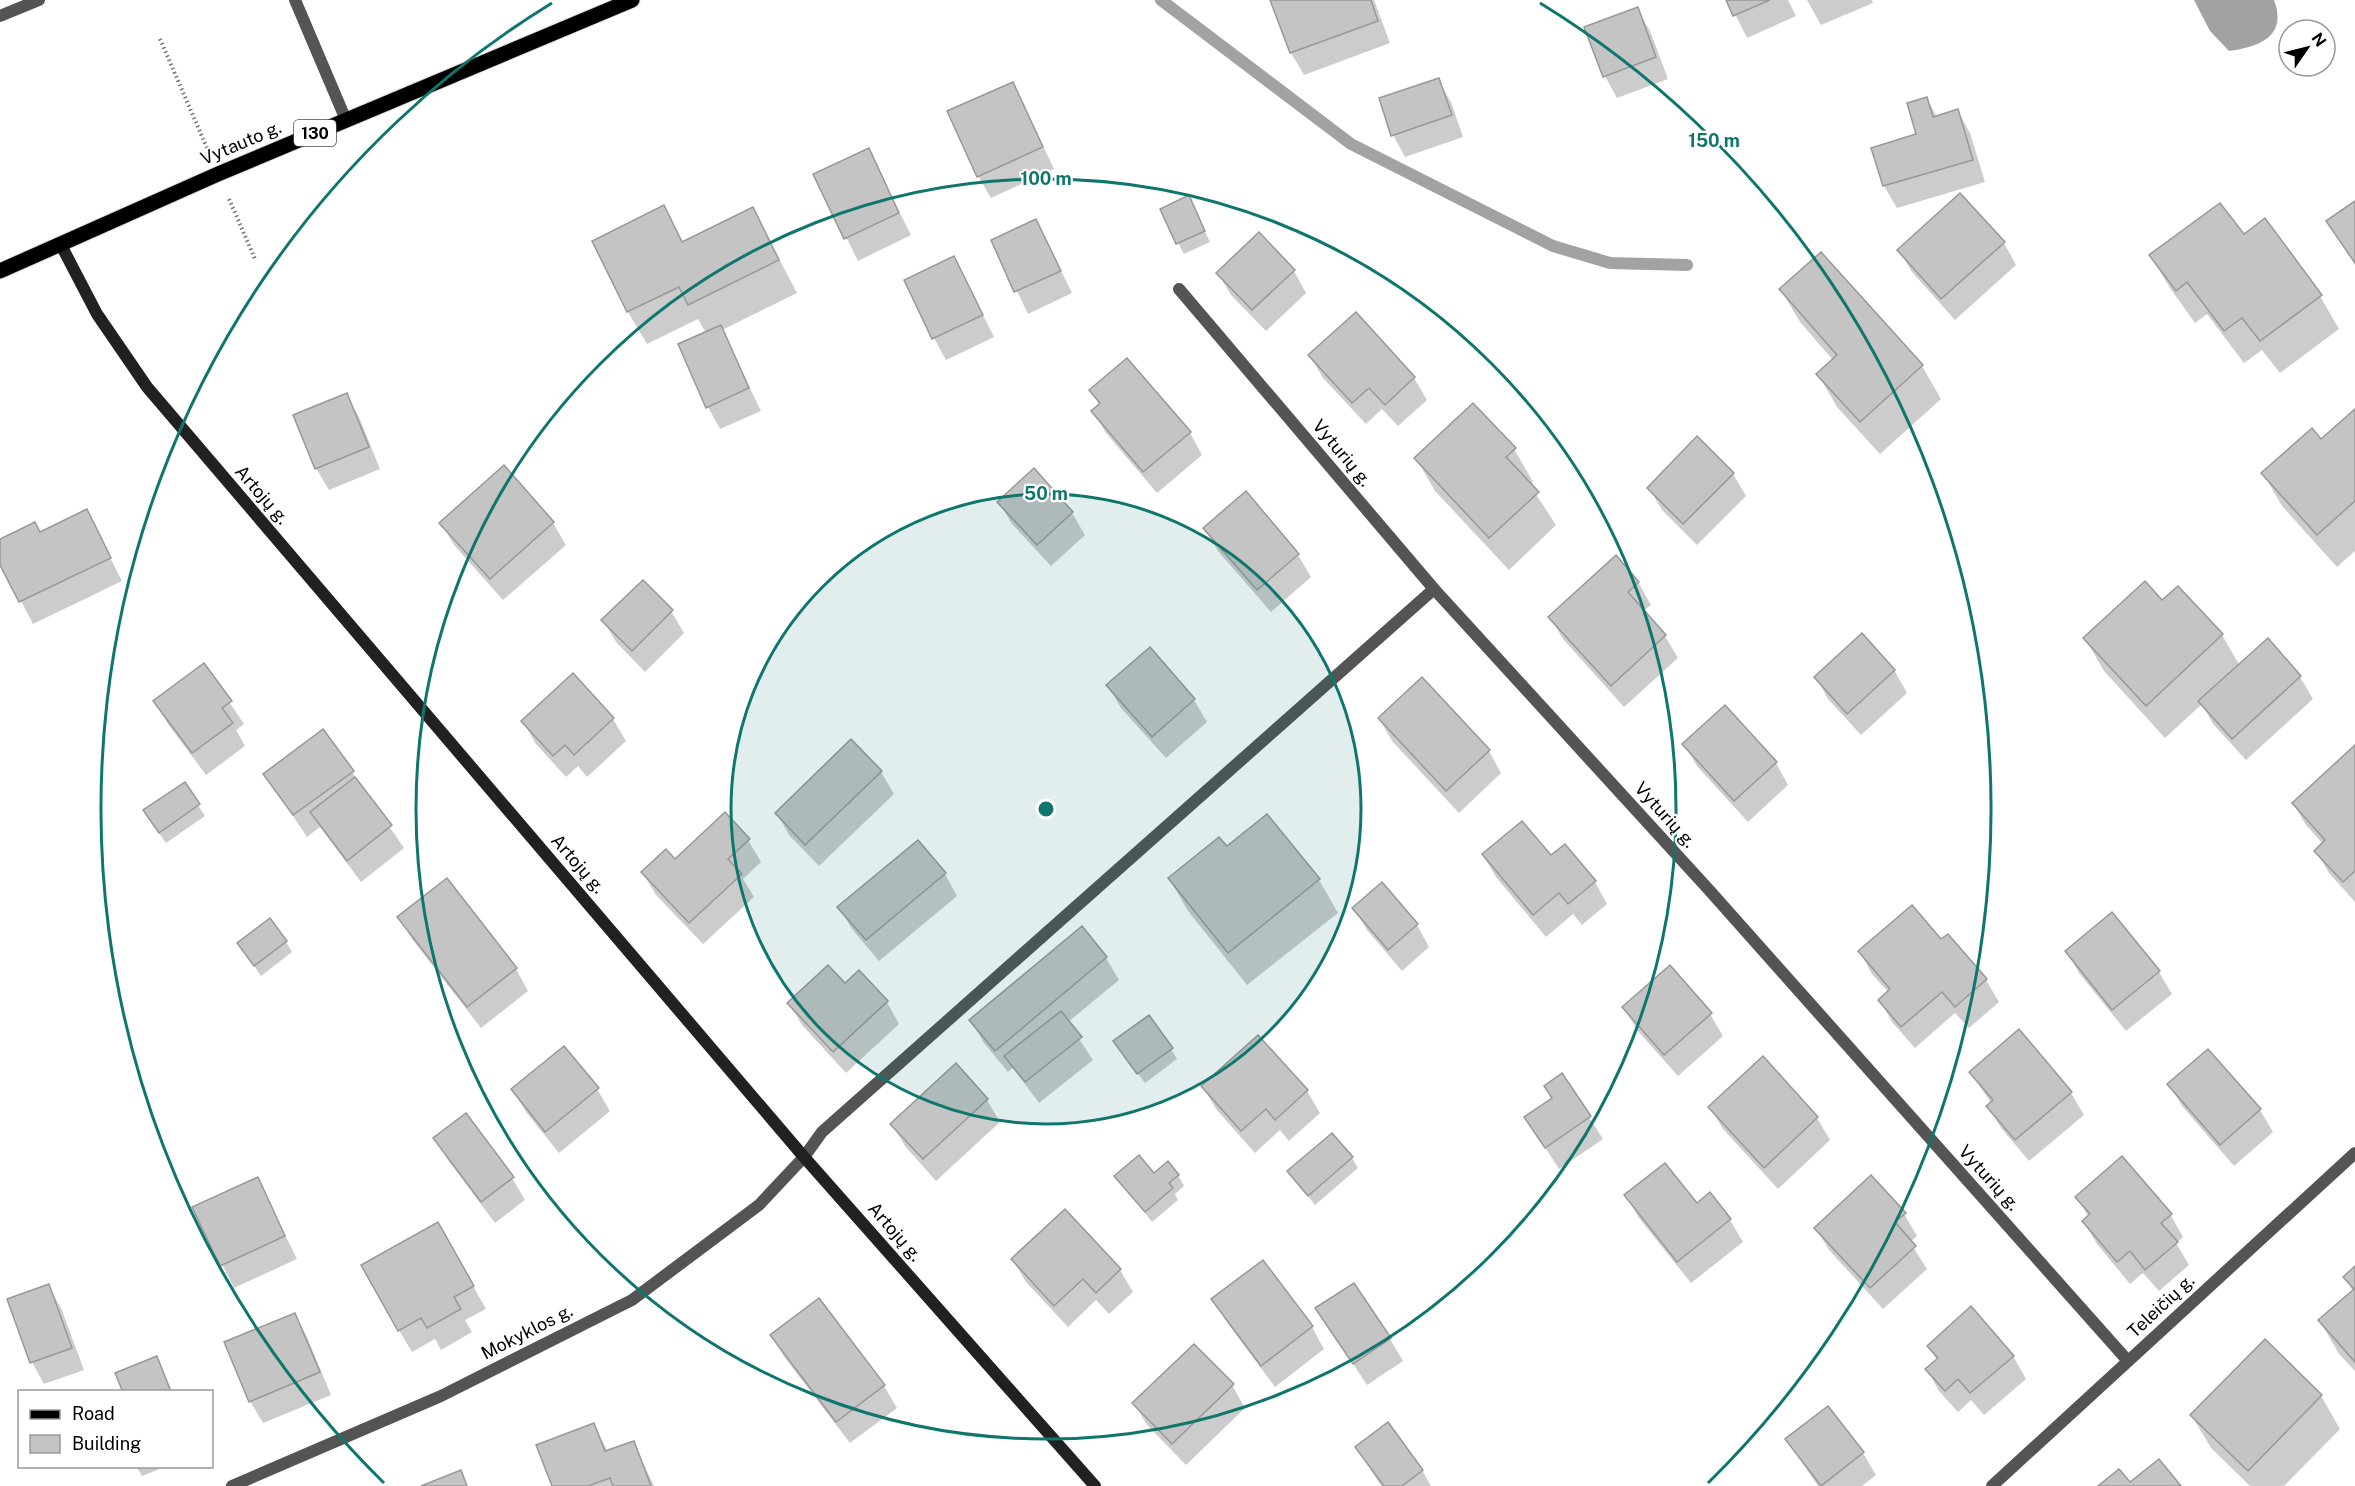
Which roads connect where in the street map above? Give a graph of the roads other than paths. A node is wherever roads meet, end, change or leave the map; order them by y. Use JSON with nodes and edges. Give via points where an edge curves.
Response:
{"nodes":[{"id":1,"x":39,"y":0,"type":"edge"},
{"id":2,"x":295,"y":0,"type":"edge"},
{"id":3,"x":632,"y":0,"type":"edge"},
{"id":4,"x":0,"y":16,"type":"edge"},
{"id":5,"x":346,"y":120,"type":"junction"},
{"id":6,"x":61,"y":245,"type":"junction"},
{"id":7,"x":0,"y":271,"type":"edge"},
{"id":8,"x":1179,"y":290,"type":"dead end"},
{"id":9,"x":1434,"y":589,"type":"junction"},
{"id":10,"x":2355,"y":1153,"type":"edge"},
{"id":11,"x":804,"y":1157,"type":"junction"},
{"id":12,"x":2128,"y":1361,"type":"junction"},
{"id":13,"x":232,"y":1486,"type":"edge"},
{"id":14,"x":1095,"y":1486,"type":"edge"},
{"id":15,"x":1992,"y":1486,"type":"edge"}],
"edges":[{"from":1,"to":4,"type":"street"},
{"from":2,"to":5,"type":"street"},
{"from":3,"to":5,"type":"main road","name":"Vytauto g.","number":"130"},
{"from":5,"to":6,"type":"main road","name":"Vytauto g.","number":"130"},
{"from":6,"to":7,"type":"main road","name":"Vytauto g.","number":"130"},
{"from":6,"to":11,"type":"main road","name":"Artojų g.","via":[[97,314],[147,387]]},
{"from":8,"to":9,"type":"street","name":"Vyturių g."},
{"from":9,"to":11,"type":"street","name":"Mokyklos g.","via":[[822,1132]]},
{"from":9,"to":12,"type":"street","name":"Vyturių g."},
{"from":10,"to":12,"type":"street","name":"Teleičių g."},
{"from":11,"to":13,"type":"street","name":"Mokyklos g.","via":[[759,1205],[632,1300],[441,1396]]},
{"from":11,"to":14,"type":"main road","name":"Artojų g."},
{"from":12,"to":15,"type":"street","name":"Teleičių g."}]}
